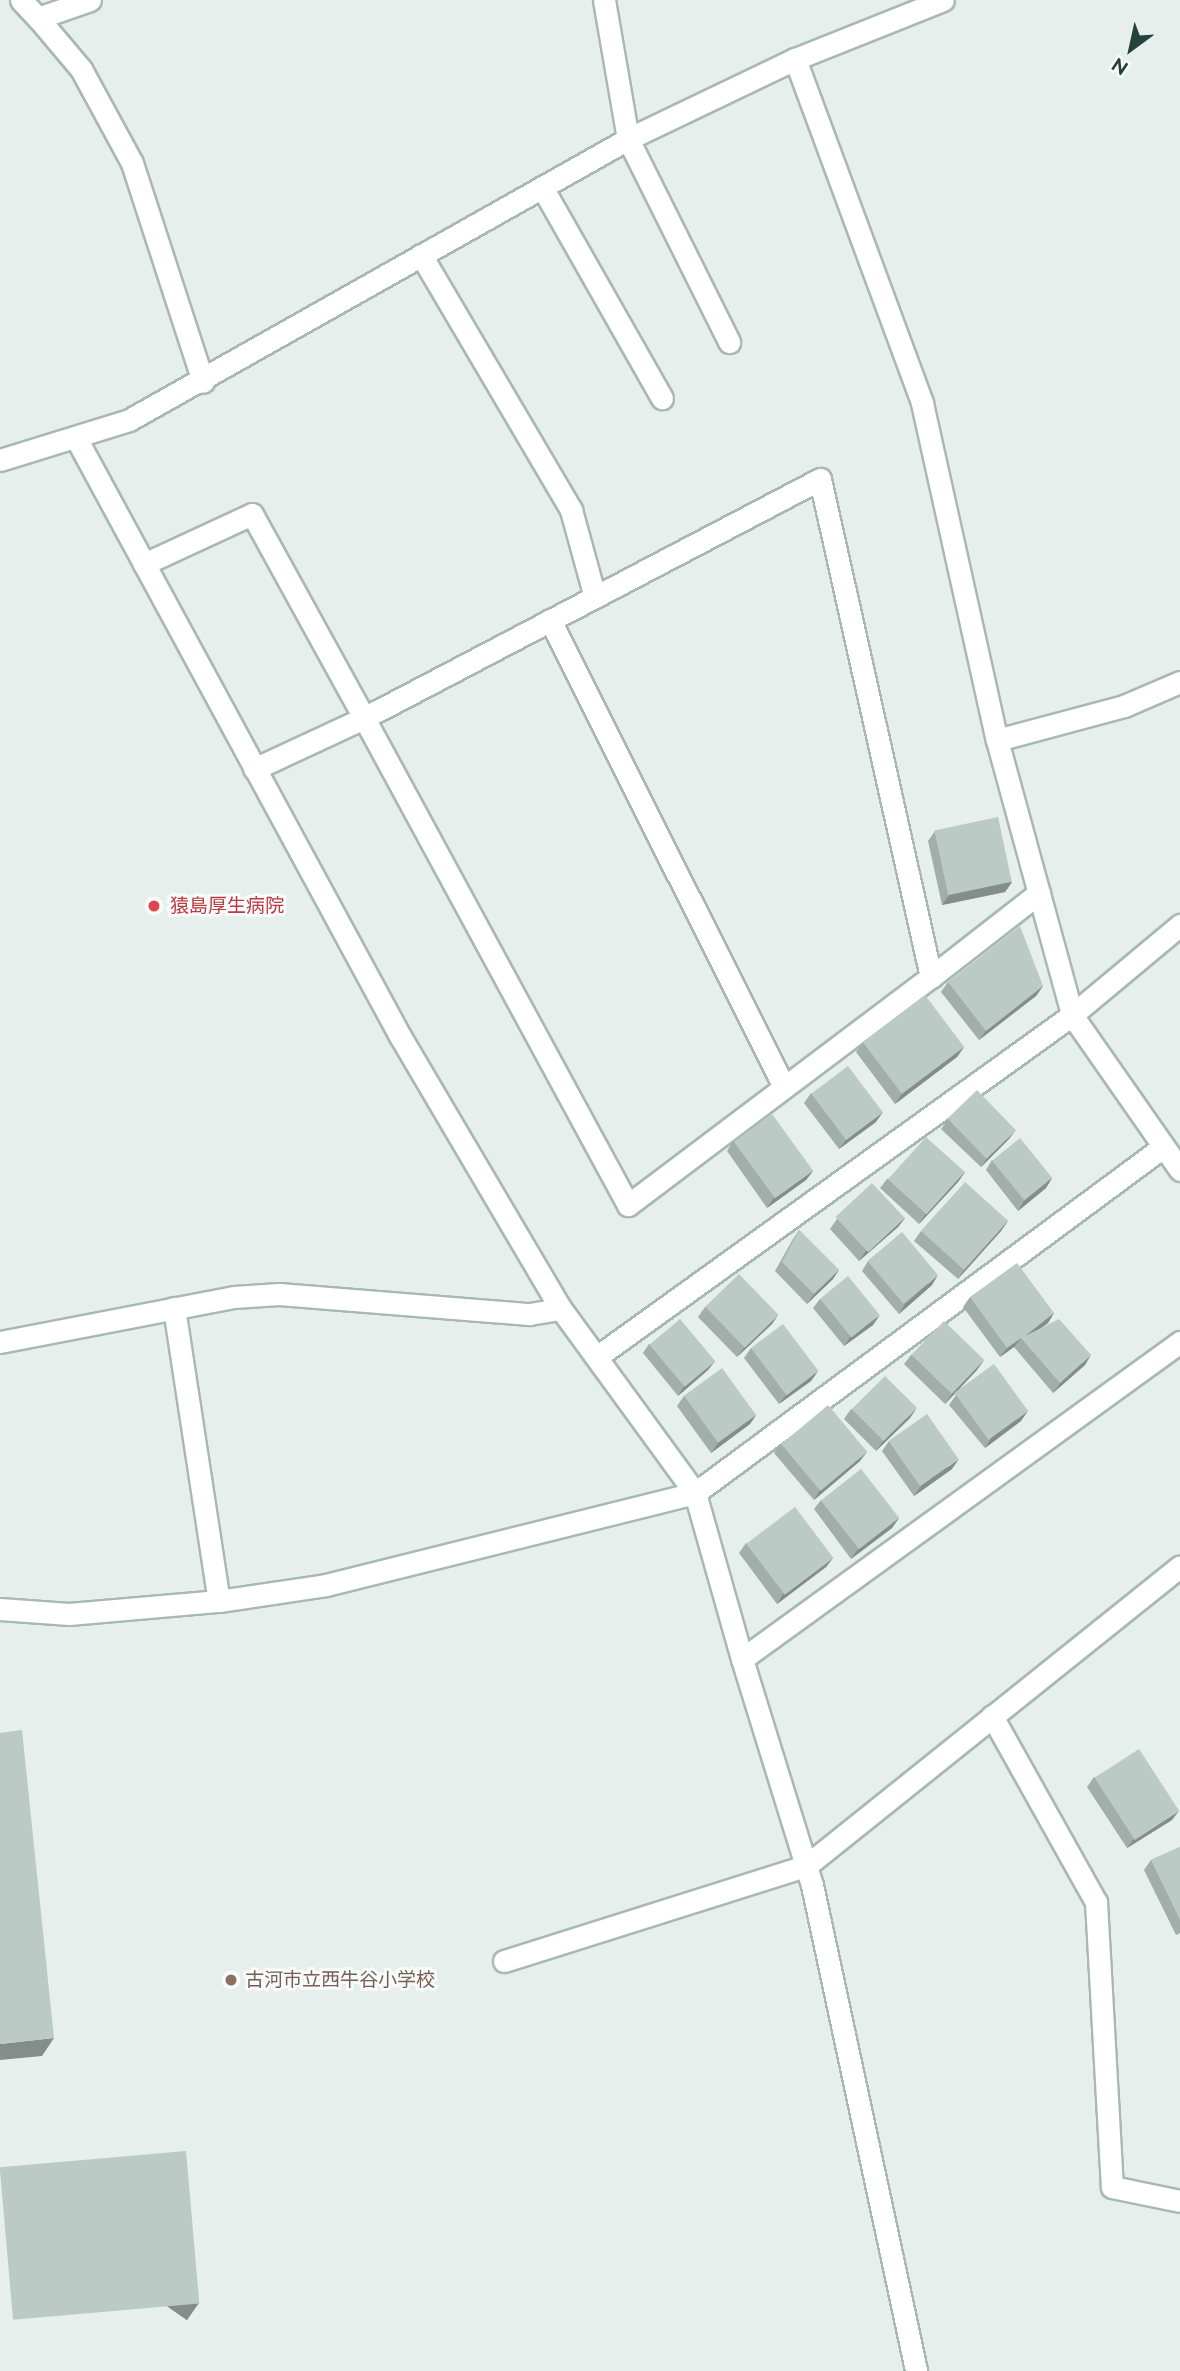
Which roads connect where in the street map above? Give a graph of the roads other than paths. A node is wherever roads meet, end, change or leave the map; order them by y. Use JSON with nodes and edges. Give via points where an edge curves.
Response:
{"nodes":[{"id":1,"x":21,"y":0,"type":"edge"},
{"id":2,"x":90,"y":0,"type":"edge"},
{"id":3,"x":604,"y":0,"type":"edge"},
{"id":4,"x":943,"y":0,"type":"edge"},
{"id":5,"x":38,"y":18,"type":"junction"},
{"id":6,"x":795,"y":59,"type":"junction"},
{"id":7,"x":628,"y":139,"type":"junction"},
{"id":8,"x":542,"y":187,"type":"junction"},
{"id":9,"x":421,"y":256,"type":"junction"},
{"id":10,"x":729,"y":342,"type":"dead end"},
{"id":11,"x":203,"y":382,"type":"junction"},
{"id":12,"x":662,"y":398,"type":"dead end"},
{"id":13,"x":76,"y":438,"type":"junction"},
{"id":14,"x":0,"y":460,"type":"edge"},
{"id":15,"x":144,"y":564,"type":"junction"},
{"id":16,"x":595,"y":597,"type":"junction"},
{"id":17,"x":550,"y":620,"type":"junction"},
{"id":18,"x":1180,"y":682,"type":"edge"},
{"id":19,"x":364,"y":718,"type":"junction"},
{"id":20,"x":997,"y":740,"type":"junction"},
{"id":21,"x":254,"y":769,"type":"junction"},
{"id":22,"x":1039,"y":893,"type":"junction"},
{"id":23,"x":1180,"y":925,"type":"edge"},
{"id":24,"x":931,"y":977,"type":"junction"},
{"id":25,"x":1072,"y":1015,"type":"junction"},
{"id":26,"x":784,"y":1087,"type":"junction"},
{"id":27,"x":1163,"y":1147,"type":"junction"},
{"id":28,"x":1180,"y":1170,"type":"edge"},
{"id":29,"x":174,"y":1308,"type":"junction"},
{"id":30,"x":561,"y":1309,"type":"junction"},
{"id":31,"x":0,"y":1342,"type":"edge"},
{"id":32,"x":1180,"y":1342,"type":"edge"},
{"id":33,"x":598,"y":1356,"type":"junction"},
{"id":34,"x":695,"y":1493,"type":"junction"},
{"id":35,"x":1180,"y":1566,"type":"edge"},
{"id":36,"x":219,"y":1601,"type":"junction"},
{"id":37,"x":0,"y":1609,"type":"edge"},
{"id":38,"x":742,"y":1659,"type":"junction"},
{"id":39,"x":992,"y":1716,"type":"junction"},
{"id":40,"x":806,"y":1866,"type":"junction"},
{"id":41,"x":504,"y":1961,"type":"dead end"},
{"id":42,"x":1180,"y":2201,"type":"edge"},
{"id":43,"x":916,"y":2371,"type":"edge"}],
"edges":[{"from":1,"to":5,"type":"street"},
{"from":2,"to":5,"type":"street"},
{"from":3,"to":7,"type":"street"},
{"from":4,"to":6,"type":"street"},
{"from":5,"to":11,"type":"street","via":[[81,69],[132,163]]},
{"from":6,"to":7,"type":"street"},
{"from":6,"to":20,"type":"street","via":[[922,404]]},
{"from":7,"to":8,"type":"street"},
{"from":7,"to":10,"type":"street"},
{"from":8,"to":9,"type":"street"},
{"from":8,"to":12,"type":"street"},
{"from":9,"to":11,"type":"street"},
{"from":9,"to":16,"type":"street","via":[[571,510]]},
{"from":11,"to":13,"type":"street","via":[[129,420]]},
{"from":13,"to":14,"type":"street"},
{"from":13,"to":15,"type":"street"},
{"from":15,"to":19,"type":"street","via":[[252,514]]},
{"from":15,"to":21,"type":"street"},
{"from":16,"to":17,"type":"street"},
{"from":16,"to":24,"type":"street","via":[[820,479]]},
{"from":17,"to":19,"type":"street"},
{"from":17,"to":26,"type":"street"},
{"from":18,"to":20,"type":"street","via":[[1124,706]]},
{"from":19,"to":21,"type":"street"},
{"from":19,"to":26,"type":"street","via":[[628,1205]]},
{"from":20,"to":22,"type":"street"},
{"from":21,"to":30,"type":"street","via":[[400,1036]]},
{"from":22,"to":24,"type":"street"},
{"from":22,"to":25,"type":"street"},
{"from":23,"to":25,"type":"street"},
{"from":24,"to":26,"type":"street"},
{"from":25,"to":27,"type":"street"},
{"from":25,"to":33,"type":"street"},
{"from":27,"to":28,"type":"street"},
{"from":27,"to":34,"type":"street"},
{"from":29,"to":30,"type":"street","via":[[234,1297],[309,1293],[528,1314]]},
{"from":29,"to":31,"type":"street"},
{"from":29,"to":36,"type":"street"},
{"from":30,"to":33,"type":"street"},
{"from":32,"to":38,"type":"street"},
{"from":33,"to":34,"type":"street"},
{"from":34,"to":36,"type":"street","via":[[326,1585]]},
{"from":34,"to":38,"type":"street"},
{"from":35,"to":39,"type":"street"},
{"from":36,"to":37,"type":"street","via":[[69,1614]]},
{"from":38,"to":40,"type":"street"},
{"from":39,"to":40,"type":"street"},
{"from":39,"to":42,"type":"street","via":[[1096,1902],[1111,2188]]},
{"from":40,"to":41,"type":"street"},
{"from":40,"to":43,"type":"street"}]}
